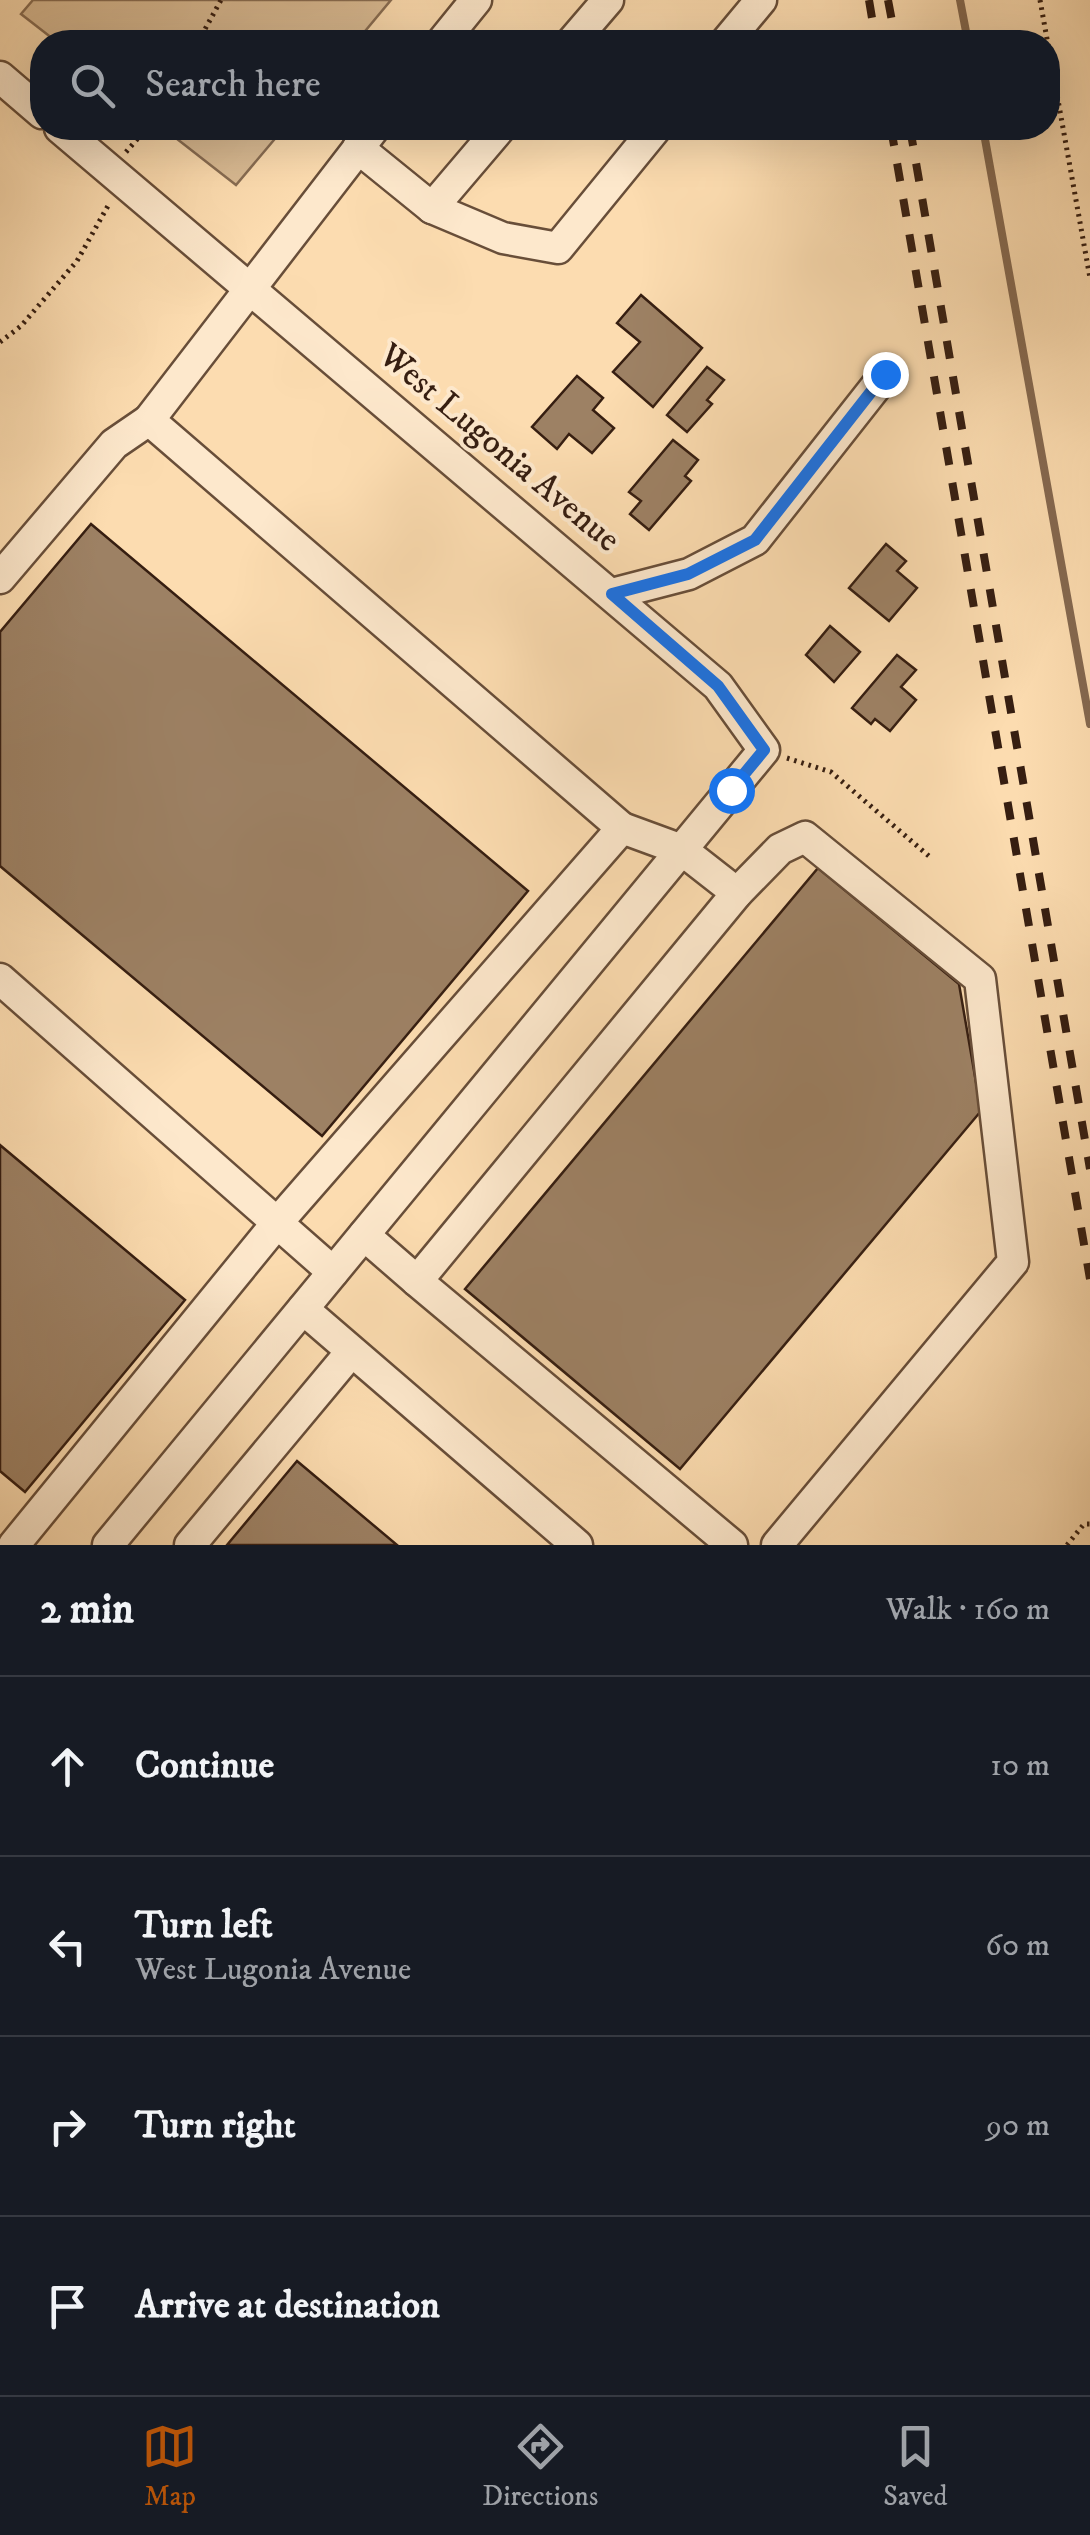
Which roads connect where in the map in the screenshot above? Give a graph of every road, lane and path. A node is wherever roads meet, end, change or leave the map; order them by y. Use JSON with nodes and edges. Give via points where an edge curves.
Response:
{"nodes":[{"id":1,"x":221,"y":0,"type":"edge"},
{"id":2,"x":476,"y":0,"type":"edge"},
{"id":3,"x":608,"y":0,"type":"edge"},
{"id":4,"x":761,"y":0,"type":"edge"},
{"id":5,"x":1040,"y":0,"type":"edge"},
{"id":6,"x":205,"y":30,"type":"edge"},
{"id":7,"x":452,"y":30,"type":"edge"},
{"id":8,"x":582,"y":30,"type":"edge"},
{"id":9,"x":736,"y":30,"type":"edge"},
{"id":10,"x":1045,"y":30,"type":"edge"},
{"id":11,"x":0,"y":77,"type":"edge"},
{"id":12,"x":30,"y":102,"type":"edge"},
{"id":13,"x":1060,"y":111,"type":"edge"},
{"id":14,"x":75,"y":140,"type":"edge"},
{"id":15,"x":364,"y":140,"type":"edge"},
{"id":16,"x":368,"y":140,"type":"edge"},
{"id":17,"x":490,"y":140,"type":"edge"},
{"id":18,"x":646,"y":140,"type":"edge"},
{"id":19,"x":127,"y":183,"type":"junction"},
{"id":20,"x":432,"y":208,"type":"junction"},
{"id":21,"x":1090,"y":278,"type":"edge"},
{"id":22,"x":249,"y":285,"type":"junction"},
{"id":23,"x":0,"y":342,"type":"edge"},
{"id":24,"x":885,"y":374,"type":"dead end"},
{"id":25,"x":149,"y":420,"type":"junction"},
{"id":26,"x":0,"y":578,"type":"edge"},
{"id":27,"x":612,"y":594,"type":"junction"},
{"id":28,"x":764,"y":750,"type":"junction"},
{"id":29,"x":622,"y":828,"type":"junction"},
{"id":30,"x":682,"y":850,"type":"junction"},
{"id":31,"x":930,"y":857,"type":"dead end"},
{"id":32,"x":737,"y":893,"type":"junction"},
{"id":33,"x":0,"y":979,"type":"edge"},
{"id":34,"x":276,"y":1224,"type":"junction"},
{"id":35,"x":364,"y":1235,"type":"junction"},
{"id":36,"x":333,"y":1272,"type":"junction"},
{"id":37,"x":417,"y":1281,"type":"junction"},
{"id":38,"x":303,"y":1309,"type":"junction"},
{"id":39,"x":351,"y":1352,"type":"junction"},
{"id":40,"x":1090,"y":1524,"type":"edge"},
{"id":41,"x":14,"y":1545,"type":"edge"},
{"id":42,"x":108,"y":1545,"type":"edge"},
{"id":43,"x":190,"y":1545,"type":"edge"},
{"id":44,"x":576,"y":1545,"type":"edge"},
{"id":45,"x":732,"y":1545,"type":"edge"},
{"id":46,"x":777,"y":1545,"type":"edge"},
{"id":47,"x":1067,"y":1545,"type":"edge"}],
"edges":[{"from":1,"to":6,"type":"path"},
{"from":2,"to":7,"type":"street"},
{"from":3,"to":8,"type":"street"},
{"from":4,"to":9,"type":"street"},
{"from":5,"to":10,"type":"path"},
{"from":11,"to":12,"type":"street"},
{"from":13,"to":21,"type":"path"},
{"from":14,"to":19,"type":"street","name":"West Lugonia Avenue"},
{"from":15,"to":22,"type":"street"},
{"from":16,"to":20,"type":"street"},
{"from":17,"to":20,"type":"street"},
{"from":18,"to":20,"type":"street","via":[[558,248],[503,238]]},
{"from":19,"to":22,"type":"street","name":"West Lugonia Avenue"},
{"from":19,"to":23,"type":"path","via":[[77,261]]},
{"from":22,"to":25,"type":"street"},
{"from":22,"to":27,"type":"street","name":"West Lugonia Avenue"},
{"from":24,"to":27,"type":"street","via":[[755,540],[688,574]]},
{"from":25,"to":26,"type":"street","via":[[114,444]]},
{"from":25,"to":29,"type":"street"},
{"from":27,"to":28,"type":"street","name":"West Lugonia Avenue","via":[[718,686]]},
{"from":28,"to":30,"type":"street"},
{"from":28,"to":31,"type":"path","via":[[831,772]]},
{"from":29,"to":30,"type":"street"},
{"from":29,"to":34,"type":"street"},
{"from":30,"to":32,"type":"street"},
{"from":30,"to":35,"type":"street"},
{"from":32,"to":37,"type":"street"},
{"from":32,"to":46,"type":"street","via":[[780,849],[805,838],[980,979],[1013,1262]]},
{"from":33,"to":34,"type":"street"},
{"from":34,"to":36,"type":"street"},
{"from":34,"to":41,"type":"street"},
{"from":35,"to":36,"type":"street"},
{"from":35,"to":37,"type":"street"},
{"from":36,"to":38,"type":"street"},
{"from":37,"to":45,"type":"street"},
{"from":38,"to":39,"type":"street"},
{"from":38,"to":42,"type":"street"},
{"from":39,"to":43,"type":"street"},
{"from":39,"to":44,"type":"street"},
{"from":40,"to":47,"type":"path"}]}
